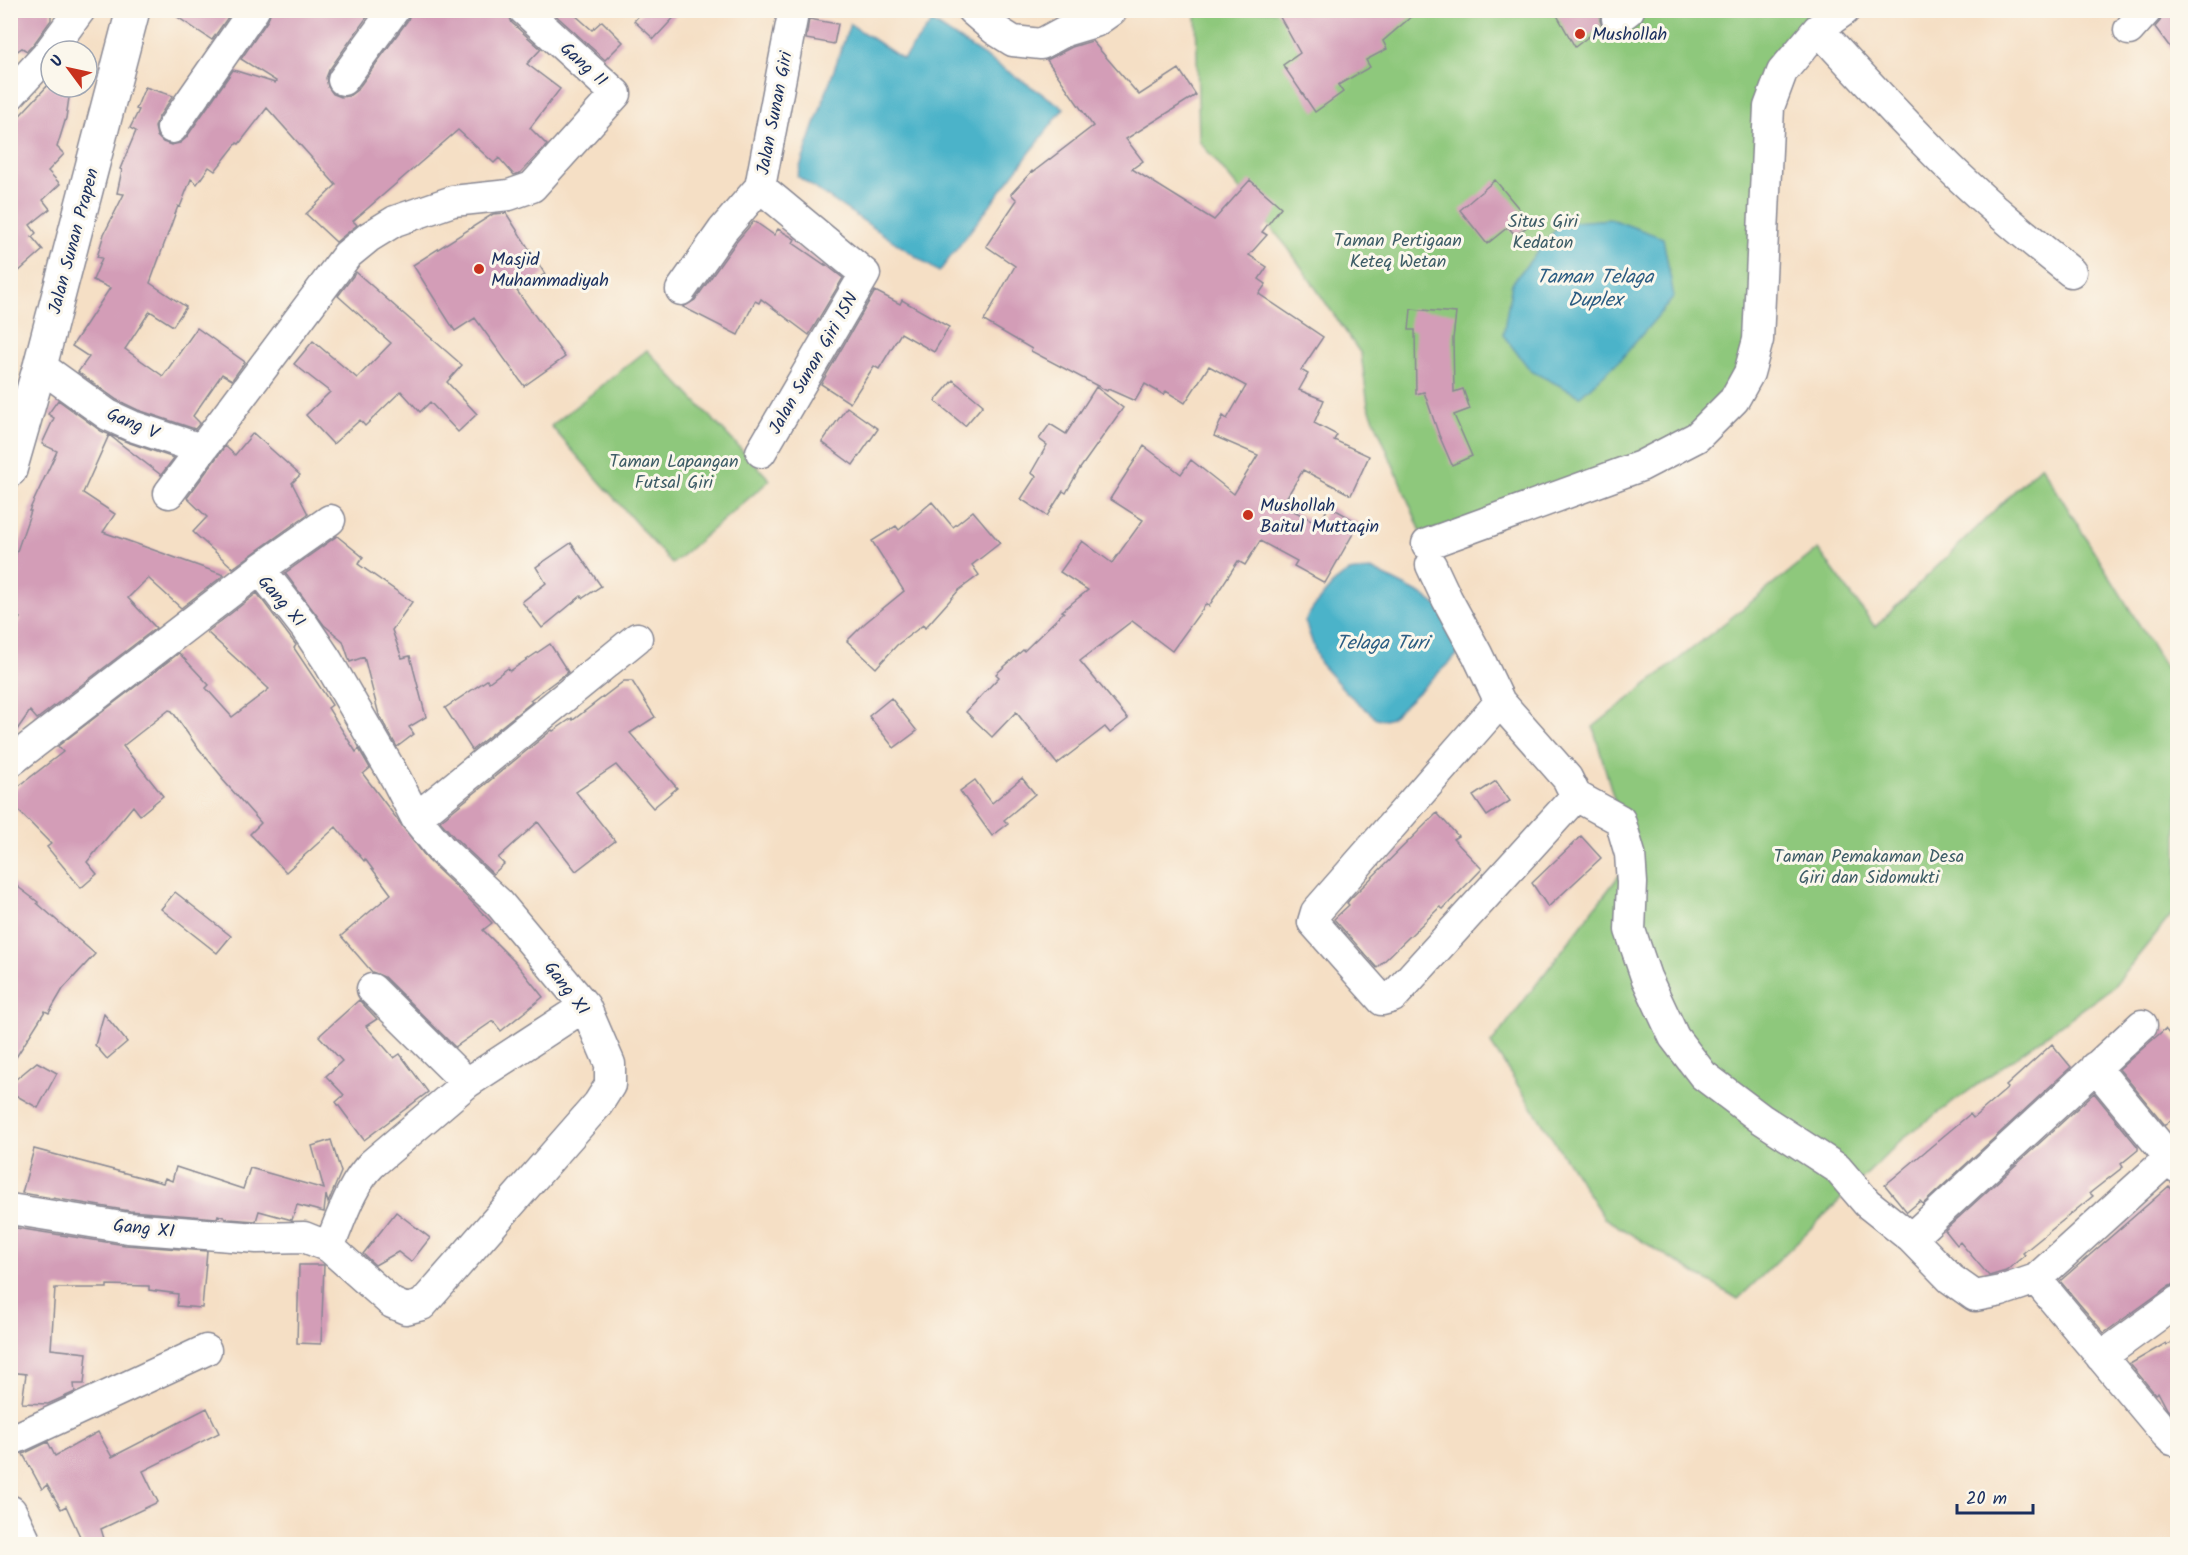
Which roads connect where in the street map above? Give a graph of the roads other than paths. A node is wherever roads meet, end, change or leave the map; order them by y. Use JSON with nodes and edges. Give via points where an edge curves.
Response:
{"nodes":[{"id":1,"x":80,"y":10,"type":"edge"},
{"id":2,"x":133,"y":10,"type":"edge"},
{"id":3,"x":254,"y":10,"type":"edge"},
{"id":4,"x":394,"y":10,"type":"edge"},
{"id":5,"x":524,"y":10,"type":"edge"},
{"id":6,"x":972,"y":10,"type":"edge"},
{"id":7,"x":1112,"y":10,"type":"edge"},
{"id":8,"x":1845,"y":10,"type":"edge"},
{"id":9,"x":799,"y":13,"type":"edge"},
{"id":10,"x":1818,"y":29,"type":"junction"},
{"id":11,"x":343,"y":80,"type":"dead end"},
{"id":12,"x":10,"y":95,"type":"edge"},
{"id":13,"x":171,"y":128,"type":"dead end"},
{"id":14,"x":760,"y":187,"type":"junction"},
{"id":15,"x":2071,"y":272,"type":"dead end"},
{"id":16,"x":865,"y":274,"type":"joint"},
{"id":17,"x":681,"y":290,"type":"dead end"},
{"id":18,"x":40,"y":366,"type":"junction"},
{"id":19,"x":201,"y":449,"type":"junction"},
{"id":20,"x":760,"y":452,"type":"dead end"},
{"id":21,"x":10,"y":470,"type":"edge"},
{"id":22,"x":169,"y":493,"type":"dead end"},
{"id":23,"x":330,"y":520,"type":"dead end"},
{"id":24,"x":260,"y":569,"type":"junction"},
{"id":25,"x":637,"y":638,"type":"dead end"},
{"id":26,"x":1500,"y":702,"type":"junction"},
{"id":27,"x":10,"y":762,"type":"edge"},
{"id":28,"x":1576,"y":796,"type":"junction"},
{"id":29,"x":416,"y":818,"type":"junction"},
{"id":30,"x":372,"y":989,"type":"dead end"},
{"id":31,"x":585,"y":1006,"type":"junction"},
{"id":32,"x":2142,"y":1025,"type":"dead end"},
{"id":33,"x":2095,"y":1067,"type":"junction"},
{"id":34,"x":467,"y":1083,"type":"junction"},
{"id":35,"x":2175,"y":1159,"type":"edge"},
{"id":36,"x":10,"y":1209,"type":"edge"},
{"id":37,"x":1911,"y":1238,"type":"junction"},
{"id":38,"x":328,"y":1247,"type":"junction"},
{"id":39,"x":2036,"y":1279,"type":"junction"},
{"id":40,"x":2178,"y":1301,"type":"edge"},
{"id":41,"x":207,"y":1350,"type":"dead end"},
{"id":42,"x":2102,"y":1357,"type":"junction"},
{"id":43,"x":10,"y":1441,"type":"edge"},
{"id":44,"x":2178,"y":1441,"type":"edge"},
{"id":45,"x":10,"y":1512,"type":"edge"},
{"id":46,"x":25,"y":1545,"type":"edge"}],
"edges":[{"from":1,"to":12,"type":"street"},
{"from":2,"to":18,"type":"main road","name":"Jalan Sunan Prapen"},
{"from":3,"to":13,"type":"street"},
{"from":4,"to":11,"type":"street"},
{"from":5,"to":19,"type":"street","name":"Gang II","via":[[616,94],[532,187],[509,195],[453,201],[395,221],[347,255]]},
{"from":6,"to":7,"type":"street","via":[[1013,41],[1041,44],[1095,22]]},
{"from":8,"to":10,"type":"street"},
{"from":9,"to":14,"type":"street","name":"Jalan Sunan Giri"},
{"from":10,"to":15,"type":"street","via":[[1950,168]]},
{"from":10,"to":26,"type":"street","via":[[1782,72],[1769,107],[1758,340],[1749,373],[1734,400],[1697,437],[1641,466],[1429,554],[1447,599]]},
{"from":14,"to":16,"type":"street","name":"Jalan Sunan Giri"},
{"from":14,"to":17,"type":"street","via":[[723,230]]},
{"from":16,"to":20,"type":"street","name":"Jalan Sunan Giri 15N"},
{"from":18,"to":19,"type":"street","name":"Gang V","via":[[108,416]]},
{"from":18,"to":21,"type":"main road","name":"Jalan Sunan Prapen"},
{"from":19,"to":22,"type":"street"},
{"from":23,"to":24,"type":"street"},
{"from":24,"to":27,"type":"street","name":"Gang XI"},
{"from":24,"to":29,"type":"street","name":"Gang XI","via":[[327,660]]},
{"from":25,"to":29,"type":"street"},
{"from":26,"to":28,"type":"street","via":[[1567,778]]},
{"from":26,"to":28,"type":"street","via":[[1316,912],[1313,922],[1382,1000],[1388,1000]]},
{"from":28,"to":37,"type":"street","via":[[1620,820],[1630,854],[1630,930],[1674,1037],[1703,1076],[1837,1168],[1867,1203]]},
{"from":29,"to":31,"type":"street","name":"Gang XI","via":[[441,849],[499,903]]},
{"from":30,"to":34,"type":"street"},
{"from":31,"to":34,"type":"street"},
{"from":31,"to":38,"type":"street","name":"Gang XI","via":[[610,1064],[610,1085],[598,1104],[422,1305],[406,1309],[392,1303]]},
{"from":32,"to":33,"type":"street"},
{"from":33,"to":35,"type":"street"},
{"from":33,"to":37,"type":"street"},
{"from":34,"to":38,"type":"street","via":[[362,1174]]},
{"from":35,"to":39,"type":"street"},
{"from":36,"to":38,"type":"street","name":"Gang XI","via":[[128,1228],[257,1238],[304,1237]]},
{"from":37,"to":39,"type":"street","via":[[1975,1296]]},
{"from":39,"to":42,"type":"street"},
{"from":40,"to":42,"type":"street"},
{"from":41,"to":43,"type":"street"},
{"from":42,"to":44,"type":"street","via":[[2166,1434]]},
{"from":45,"to":46,"type":"main road"}]}
